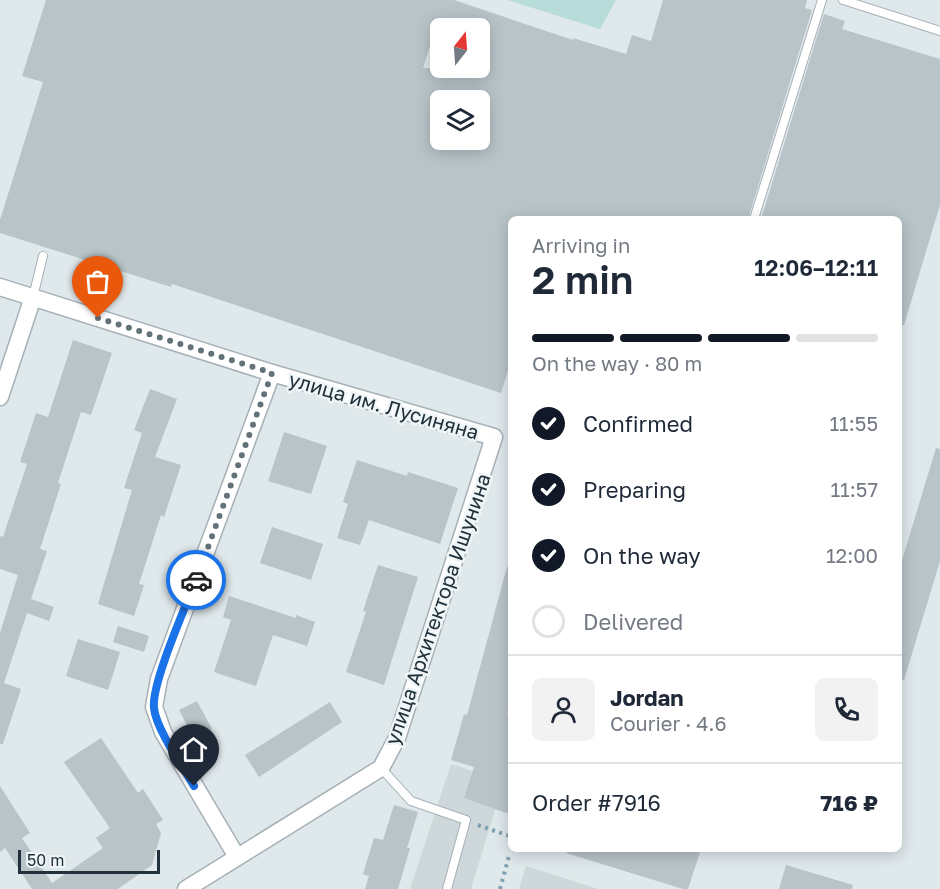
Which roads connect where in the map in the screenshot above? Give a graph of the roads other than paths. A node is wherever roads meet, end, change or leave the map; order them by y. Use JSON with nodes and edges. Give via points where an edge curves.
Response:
{"nodes":[{"id":1,"x":822,"y":0,"type":"edge"},
{"id":2,"x":843,"y":0,"type":"edge"},
{"id":3,"x":940,"y":31,"type":"edge"},
{"id":4,"x":755,"y":216,"type":"edge"},
{"id":5,"x":43,"y":256,"type":"dead end"},
{"id":6,"x":0,"y":287,"type":"edge"},
{"id":7,"x":33,"y":297,"type":"junction"},
{"id":8,"x":272,"y":373,"type":"junction"},
{"id":9,"x":0,"y":397,"type":"edge"},
{"id":10,"x":494,"y":437,"type":"joint"},
{"id":11,"x":381,"y":768,"type":"junction"},
{"id":12,"x":237,"y":857,"type":"junction"},
{"id":13,"x":186,"y":889,"type":"edge"},
{"id":14,"x":447,"y":889,"type":"edge"}],
"edges":[{"from":1,"to":4,"type":"lane"},
{"from":2,"to":3,"type":"lane"},
{"from":5,"to":7,"type":"lane"},
{"from":6,"to":7,"type":"street","name":"улица им. Лусиняна"},
{"from":7,"to":8,"type":"street","name":"улица им. Лусиняна"},
{"from":7,"to":9,"type":"street"},
{"from":8,"to":10,"type":"street","name":"улица им. Лусиняна"},
{"from":8,"to":12,"type":"street","via":[[159,679],[154,707],[163,732]]},
{"from":10,"to":11,"type":"street","name":"улица Архитектора Ишунина","via":[[398,738]]},
{"from":11,"to":12,"type":"street","name":"улица Архитектора Ишунина"},
{"from":11,"to":14,"type":"lane","via":[[411,801],[466,820]]},
{"from":12,"to":13,"type":"street","name":"улица Архитектора Ишунина"}]}
